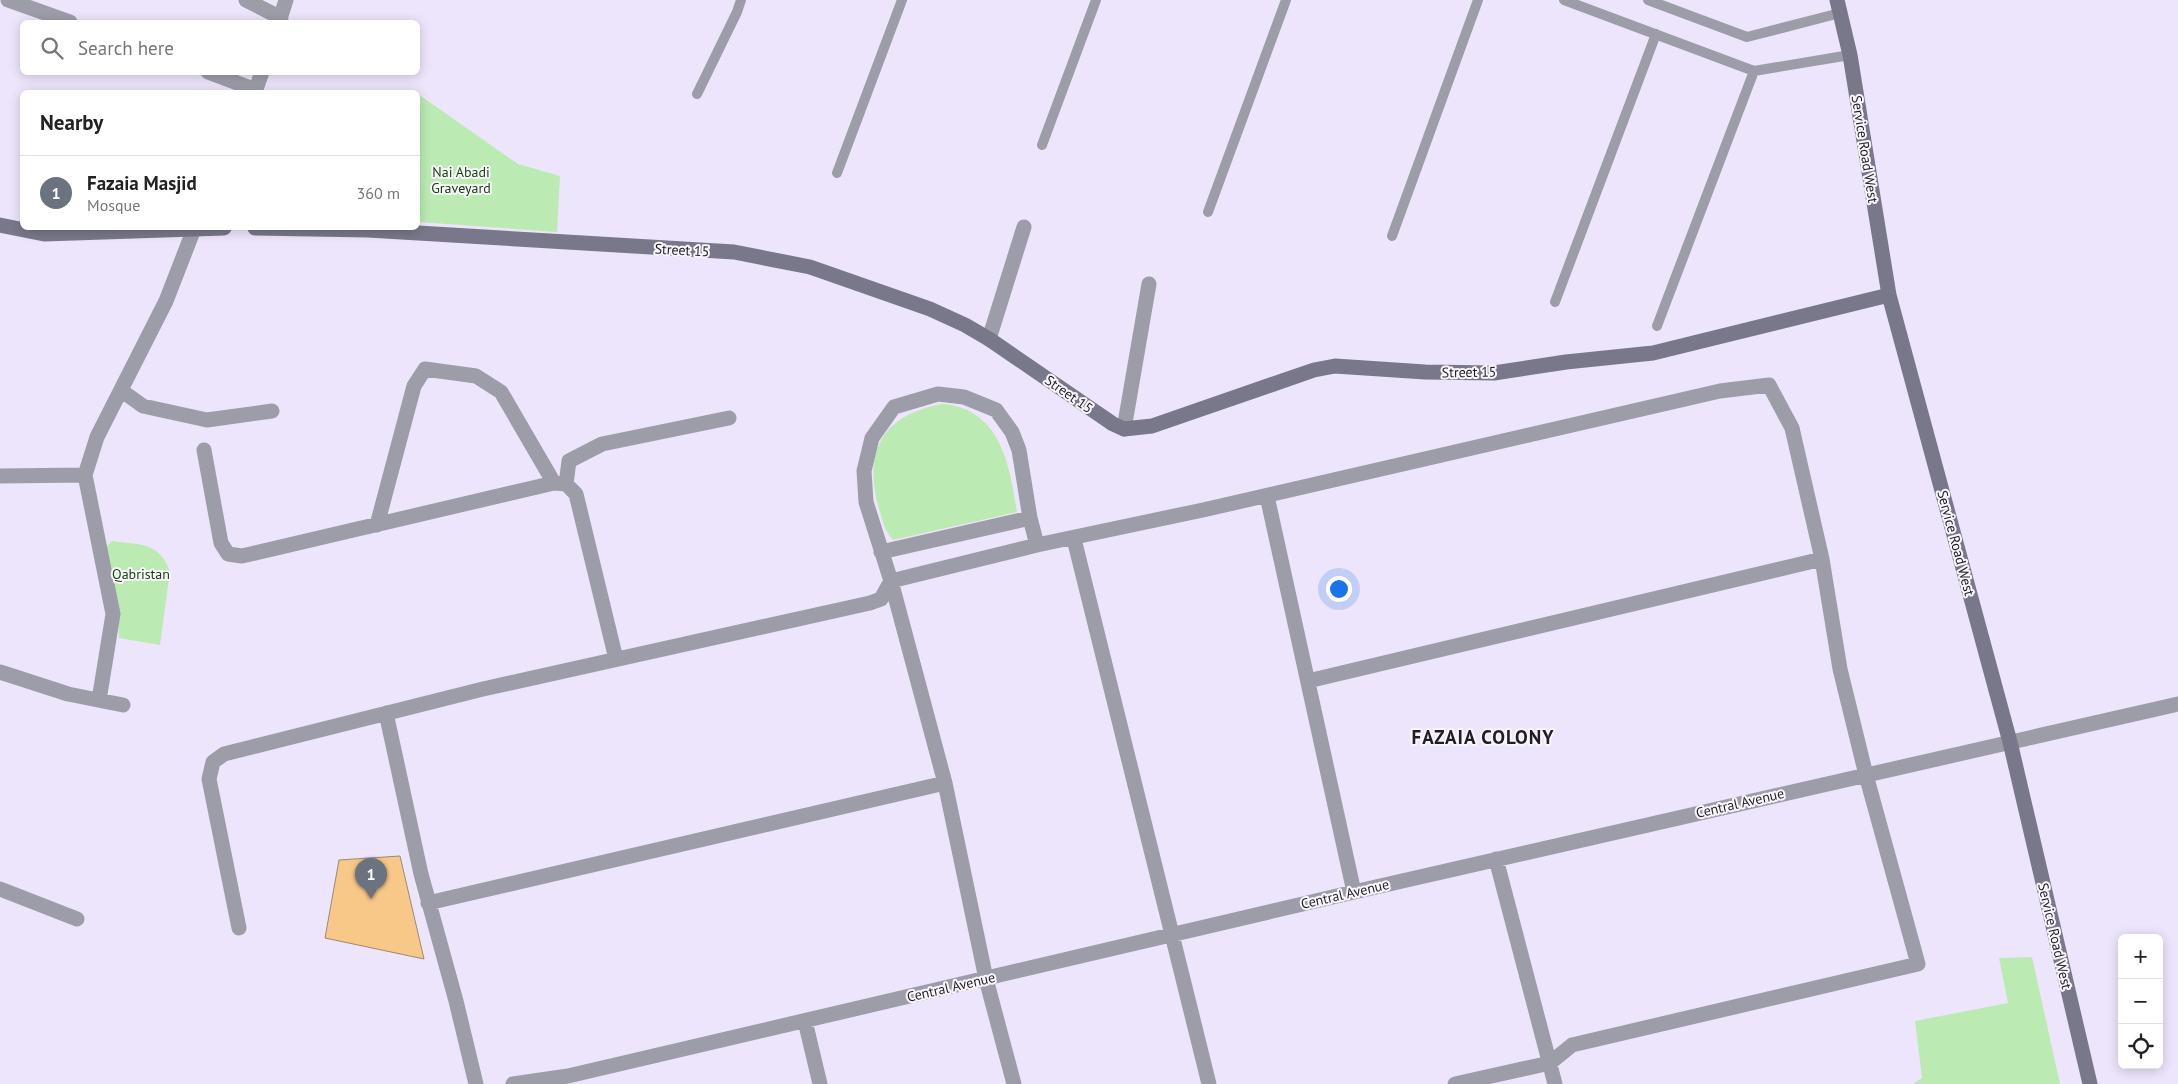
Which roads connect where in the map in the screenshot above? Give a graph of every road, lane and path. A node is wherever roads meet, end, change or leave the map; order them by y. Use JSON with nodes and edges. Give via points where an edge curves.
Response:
{"nodes":[{"id":1,"x":8,"y":0,"type":"edge"},
{"id":2,"x":246,"y":0,"type":"edge"},
{"id":3,"x":286,"y":0,"type":"edge"},
{"id":4,"x":741,"y":0,"type":"edge"},
{"id":5,"x":902,"y":0,"type":"edge"},
{"id":6,"x":1096,"y":0,"type":"edge"},
{"id":7,"x":1286,"y":0,"type":"edge"},
{"id":8,"x":1478,"y":0,"type":"edge"},
{"id":9,"x":1564,"y":0,"type":"edge"},
{"id":10,"x":1648,"y":0,"type":"edge"},
{"id":11,"x":1669,"y":4,"type":"edge"},
{"id":12,"x":1838,"y":6,"type":"edge"},
{"id":13,"x":64,"y":20,"type":"edge"},
{"id":14,"x":280,"y":20,"type":"edge"},
{"id":15,"x":1656,"y":34,"type":"junction"},
{"id":16,"x":1850,"y":55,"type":"junction"},
{"id":17,"x":1754,"y":71,"type":"junction"},
{"id":18,"x":216,"y":75,"type":"edge"},
{"id":19,"x":261,"y":75,"type":"edge"},
{"id":20,"x":253,"y":90,"type":"edge"},
{"id":21,"x":256,"y":90,"type":"edge"},
{"id":22,"x":698,"y":94,"type":"dead end"},
{"id":23,"x":1042,"y":144,"type":"dead end"},
{"id":24,"x":837,"y":173,"type":"dead end"},
{"id":25,"x":1208,"y":212,"type":"dead end"},
{"id":26,"x":0,"y":226,"type":"edge"},
{"id":27,"x":1024,"y":227,"type":"dead end"},
{"id":28,"x":20,"y":230,"type":"edge"},
{"id":29,"x":22,"y":230,"type":"edge"},
{"id":30,"x":164,"y":230,"type":"edge"},
{"id":31,"x":194,"y":230,"type":"edge"},
{"id":32,"x":350,"y":230,"type":"edge"},
{"id":33,"x":1392,"y":236,"type":"dead end"},
{"id":34,"x":1149,"y":284,"type":"dead end"},
{"id":35,"x":1888,"y":296,"type":"junction"},
{"id":36,"x":1555,"y":302,"type":"dead end"},
{"id":37,"x":1657,"y":326,"type":"dead end"},
{"id":38,"x":989,"y":338,"type":"junction"},
{"id":39,"x":122,"y":391,"type":"junction"},
{"id":40,"x":272,"y":411,"type":"dead end"},
{"id":41,"x":729,"y":418,"type":"dead end"},
{"id":42,"x":1124,"y":429,"type":"junction"},
{"id":43,"x":204,"y":450,"type":"dead end"},
{"id":44,"x":85,"y":474,"type":"junction"},
{"id":45,"x":0,"y":476,"type":"edge"},
{"id":46,"x":560,"y":484,"type":"junction"},
{"id":47,"x":1267,"y":496,"type":"junction"},
{"id":48,"x":1030,"y":518,"type":"junction"},
{"id":49,"x":377,"y":524,"type":"junction"},
{"id":50,"x":1074,"y":539,"type":"junction"},
{"id":51,"x":1037,"y":545,"type":"junction"},
{"id":52,"x":881,"y":552,"type":"junction"},
{"id":53,"x":1822,"y":559,"type":"junction"},
{"id":54,"x":891,"y":581,"type":"junction"},
{"id":55,"x":616,"y":659,"type":"junction"},
{"id":56,"x":0,"y":672,"type":"edge"},
{"id":57,"x":1308,"y":681,"type":"junction"},
{"id":58,"x":98,"y":700,"type":"junction"},
{"id":59,"x":2178,"y":704,"type":"edge"},
{"id":60,"x":123,"y":705,"type":"dead end"},
{"id":61,"x":386,"y":713,"type":"junction"},
{"id":62,"x":2010,"y":742,"type":"junction"},
{"id":63,"x":1866,"y":775,"type":"junction"},
{"id":64,"x":945,"y":784,"type":"junction"},
{"id":65,"x":1496,"y":859,"type":"junction"},
{"id":66,"x":0,"y":889,"type":"edge"},
{"id":67,"x":1354,"y":892,"type":"junction"},
{"id":68,"x":428,"y":903,"type":"junction"},
{"id":69,"x":77,"y":919,"type":"dead end"},
{"id":70,"x":239,"y":928,"type":"dead end"},
{"id":71,"x":1172,"y":935,"type":"junction"},
{"id":72,"x":986,"y":979,"type":"junction"},
{"id":73,"x":805,"y":1021,"type":"junction"},
{"id":74,"x":1550,"y":1063,"type":"junction"},
{"id":75,"x":569,"y":1080,"type":"edge"},
{"id":76,"x":476,"y":1084,"type":"edge"},
{"id":77,"x":513,"y":1084,"type":"edge"},
{"id":78,"x":820,"y":1084,"type":"edge"},
{"id":79,"x":1014,"y":1084,"type":"edge"},
{"id":80,"x":1209,"y":1084,"type":"edge"},
{"id":81,"x":1455,"y":1084,"type":"edge"},
{"id":82,"x":1554,"y":1084,"type":"edge"},
{"id":83,"x":2090,"y":1084,"type":"edge"}],
"edges":[{"from":1,"to":13,"type":"street"},
{"from":2,"to":14,"type":"street"},
{"from":3,"to":14,"type":"street"},
{"from":4,"to":22,"type":"lane"},
{"from":5,"to":24,"type":"lane"},
{"from":6,"to":23,"type":"lane"},
{"from":7,"to":25,"type":"lane"},
{"from":8,"to":33,"type":"lane"},
{"from":9,"to":15,"type":"lane"},
{"from":10,"to":11,"type":"lane"},
{"from":11,"to":12,"type":"lane","via":[[1747,37]]},
{"from":12,"to":16,"type":"street","name":"Service Road West"},
{"from":15,"to":17,"type":"lane"},
{"from":15,"to":36,"type":"lane"},
{"from":16,"to":17,"type":"lane"},
{"from":16,"to":35,"type":"street","name":"Service Road West"},
{"from":17,"to":37,"type":"lane"},
{"from":18,"to":20,"type":"street"},
{"from":19,"to":21,"type":"street"},
{"from":26,"to":28,"type":"street"},
{"from":27,"to":38,"type":"street"},
{"from":29,"to":30,"type":"street","via":[[44,234]]},
{"from":31,"to":39,"type":"street","via":[[166,301]]},
{"from":32,"to":38,"type":"street","name":"Street 15","via":[[734,252],[810,267],[846,279],[930,310]]},
{"from":34,"to":42,"type":"street"},
{"from":35,"to":42,"type":"street","name":"Street 15","via":[[1653,353],[1494,372],[1425,372],[1335,366],[1152,426]]},
{"from":35,"to":62,"type":"street","name":"Service Road West"},
{"from":38,"to":42,"type":"street","name":"Street 15","via":[[1112,424]]},
{"from":39,"to":40,"type":"street","via":[[143,406],[207,420]]},
{"from":39,"to":44,"type":"street","via":[[97,437]]},
{"from":41,"to":46,"type":"street","via":[[602,444],[569,460]]},
{"from":43,"to":49,"type":"street","via":[[220,543],[228,554],[242,556]]},
{"from":44,"to":45,"type":"street"},
{"from":44,"to":58,"type":"street","via":[[113,614]]},
{"from":46,"to":49,"type":"street"},
{"from":46,"to":49,"type":"street","via":[[501,392],[476,376],[425,369],[414,386]]},
{"from":46,"to":55,"type":"street","via":[[576,494]]},
{"from":47,"to":50,"type":"street"},
{"from":47,"to":53,"type":"street","via":[[1710,394],[1769,385],[1792,428]]},
{"from":47,"to":57,"type":"street"},
{"from":48,"to":51,"type":"street"},
{"from":48,"to":52,"type":"street"},
{"from":48,"to":52,"type":"street","via":[[1019,450],[1012,432],[996,410],[964,397],[938,394],[894,407],[872,438],[864,472],[866,502]]},
{"from":50,"to":51,"type":"street"},
{"from":50,"to":71,"type":"street"},
{"from":51,"to":54,"type":"street"},
{"from":52,"to":54,"type":"street"},
{"from":53,"to":57,"type":"street"},
{"from":53,"to":63,"type":"street","via":[[1840,669]]},
{"from":54,"to":55,"type":"street","via":[[881,599],[870,603]]},
{"from":54,"to":64,"type":"street"},
{"from":55,"to":61,"type":"street"},
{"from":56,"to":58,"type":"street"},
{"from":57,"to":67,"type":"street"},
{"from":58,"to":60,"type":"street"},
{"from":59,"to":62,"type":"street","name":"Central Avenue"},
{"from":61,"to":68,"type":"street"},
{"from":61,"to":70,"type":"street","via":[[224,754],[213,762],[209,779]]},
{"from":62,"to":63,"type":"street","name":"Central Avenue"},
{"from":62,"to":83,"type":"street","name":"Service Road West"},
{"from":63,"to":65,"type":"street","name":"Central Avenue"},
{"from":63,"to":74,"type":"street","via":[[1918,964],[1572,1045]]},
{"from":64,"to":68,"type":"street"},
{"from":64,"to":72,"type":"street"},
{"from":65,"to":67,"type":"street","name":"Central Avenue"},
{"from":65,"to":74,"type":"street"},
{"from":66,"to":69,"type":"street"},
{"from":67,"to":71,"type":"street","name":"Central Avenue"},
{"from":68,"to":76,"type":"street"},
{"from":71,"to":72,"type":"street","name":"Central Avenue"},
{"from":71,"to":80,"type":"street"},
{"from":72,"to":73,"type":"street","name":"Central Avenue"},
{"from":72,"to":79,"type":"street"},
{"from":73,"to":75,"type":"street","name":"Central Avenue"},
{"from":73,"to":78,"type":"street"},
{"from":74,"to":81,"type":"street"},
{"from":74,"to":82,"type":"street"},
{"from":75,"to":77,"type":"street","name":"Central Avenue"}]}
